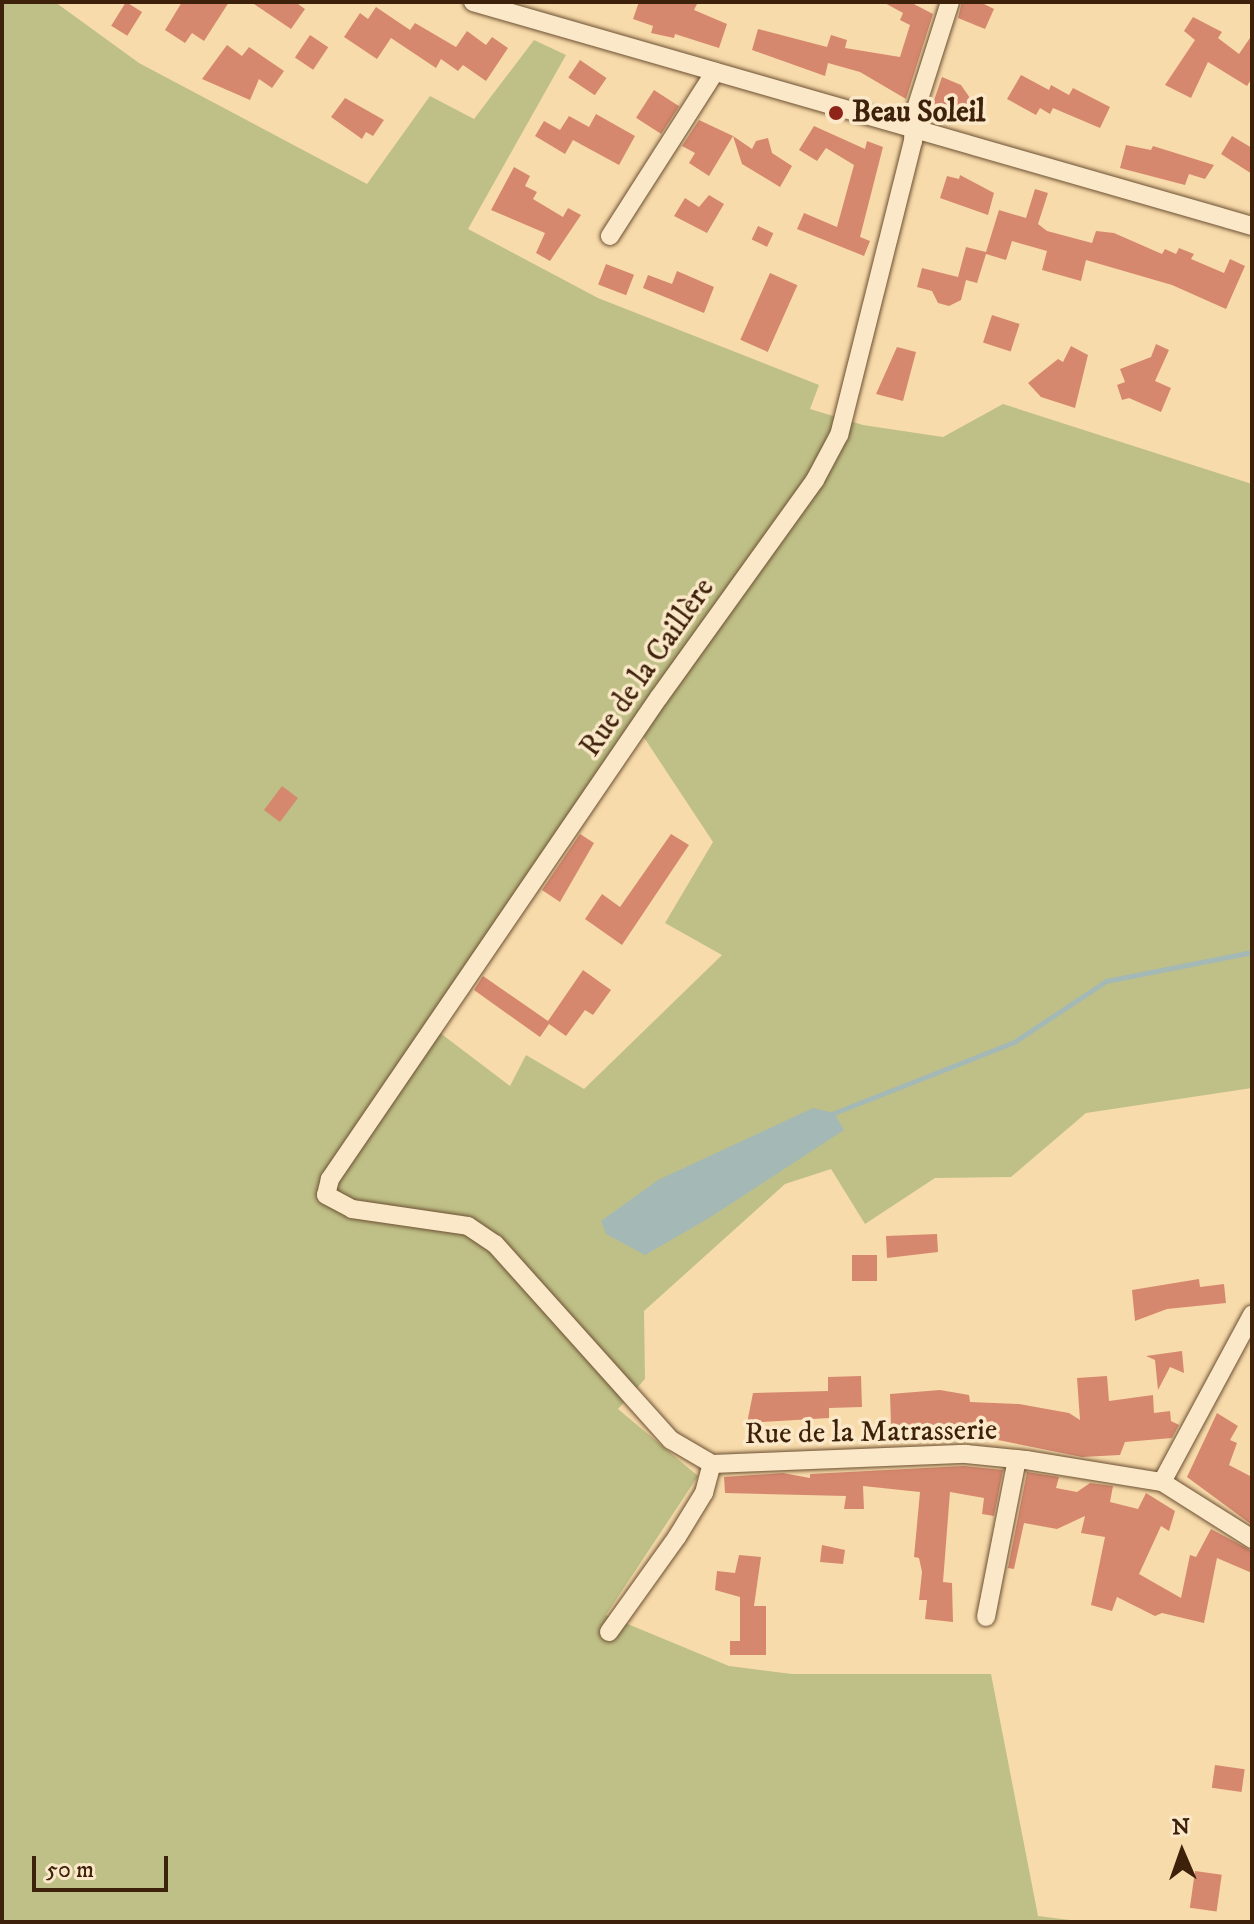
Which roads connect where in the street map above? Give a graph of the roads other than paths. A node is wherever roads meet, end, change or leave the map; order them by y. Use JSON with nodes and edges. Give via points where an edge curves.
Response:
{"nodes":[{"id":1,"x":473,"y":2,"type":"edge"},
{"id":2,"x":950,"y":2,"type":"edge"},
{"id":3,"x":715,"y":72,"type":"junction"},
{"id":4,"x":914,"y":128,"type":"junction"},
{"id":5,"x":1252,"y":226,"type":"edge"},
{"id":6,"x":610,"y":236,"type":"dead end"},
{"id":7,"x":1252,"y":1315,"type":"edge"},
{"id":8,"x":1017,"y":1459,"type":"junction"},
{"id":9,"x":712,"y":1464,"type":"junction"},
{"id":10,"x":1162,"y":1482,"type":"junction"},
{"id":11,"x":1252,"y":1539,"type":"edge"},
{"id":12,"x":986,"y":1617,"type":"dead end"},
{"id":13,"x":609,"y":1632,"type":"dead end"}],
"edges":[{"from":1,"to":3,"type":"street"},
{"from":2,"to":4,"type":"street","name":"Rue de la Caillère"},
{"from":3,"to":4,"type":"street"},
{"from":3,"to":6,"type":"street"},
{"from":4,"to":5,"type":"street"},
{"from":4,"to":9,"type":"street","name":"Rue de la Caillère","via":[[839,435],[815,480],[641,723],[330,1179],[326,1195],[352,1209],[468,1226],[486,1238],[671,1440]]},
{"from":7,"to":10,"type":"street"},
{"from":8,"to":9,"type":"street","name":"Rue de la Matrasserie","via":[[966,1454]]},
{"from":8,"to":10,"type":"street","name":"Rue de la Matrasserie"},
{"from":8,"to":12,"type":"street"},
{"from":9,"to":13,"type":"street","via":[[704,1493]]},
{"from":10,"to":11,"type":"street","name":"Rue de la Matrasserie"}]}
